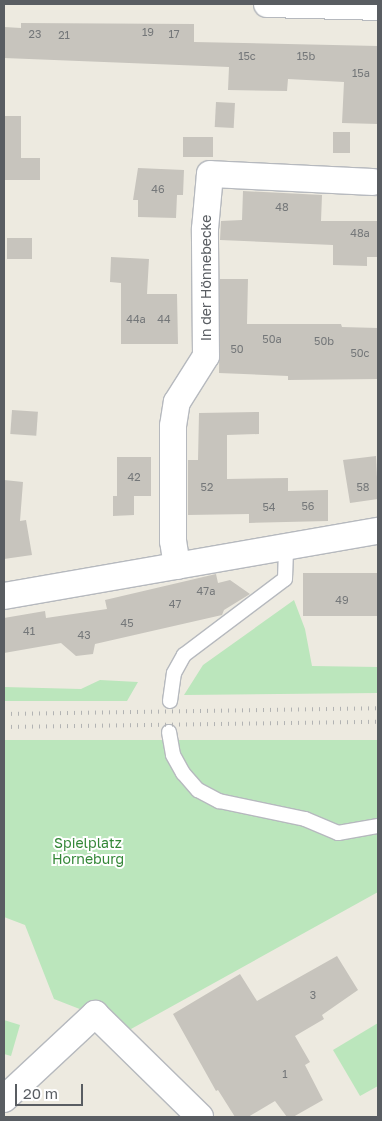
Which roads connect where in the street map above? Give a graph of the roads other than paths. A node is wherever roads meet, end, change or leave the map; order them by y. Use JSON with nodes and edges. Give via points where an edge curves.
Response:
{"nodes":[{"id":1,"x":267,"y":4,"type":"edge"},
{"id":2,"x":378,"y":7,"type":"edge"},
{"id":3,"x":373,"y":182,"type":"dead end"},
{"id":4,"x":378,"y":531,"type":"edge"},
{"id":5,"x":286,"y":547,"type":"junction"},
{"id":6,"x":177,"y":566,"type":"junction"},
{"id":7,"x":4,"y":596,"type":"edge"},
{"id":8,"x":170,"y":702,"type":"dead end"},
{"id":9,"x":169,"y":732,"type":"dead end"},
{"id":10,"x":378,"y":826,"type":"edge"},
{"id":11,"x":4,"y":1098,"type":"edge"},
{"id":12,"x":200,"y":1117,"type":"edge"}],
"edges":[{"from":1,"to":2,"type":"street"},
{"from":3,"to":6,"type":"street","name":"In der Hönnebecke","via":[[210,174],[205,228],[206,356],[177,402],[173,426],[173,541]]},
{"from":4,"to":5,"type":"street"},
{"from":5,"to":6,"type":"street"},
{"from":5,"to":8,"type":"lane","via":[[285,580],[184,655],[174,673]]},
{"from":6,"to":7,"type":"street"},
{"from":9,"to":10,"type":"lane","via":[[173,755],[183,773],[198,790],[219,801],[305,820],[338,833]]},
{"from":11,"to":12,"type":"street","via":[[95,1014]]}]}
